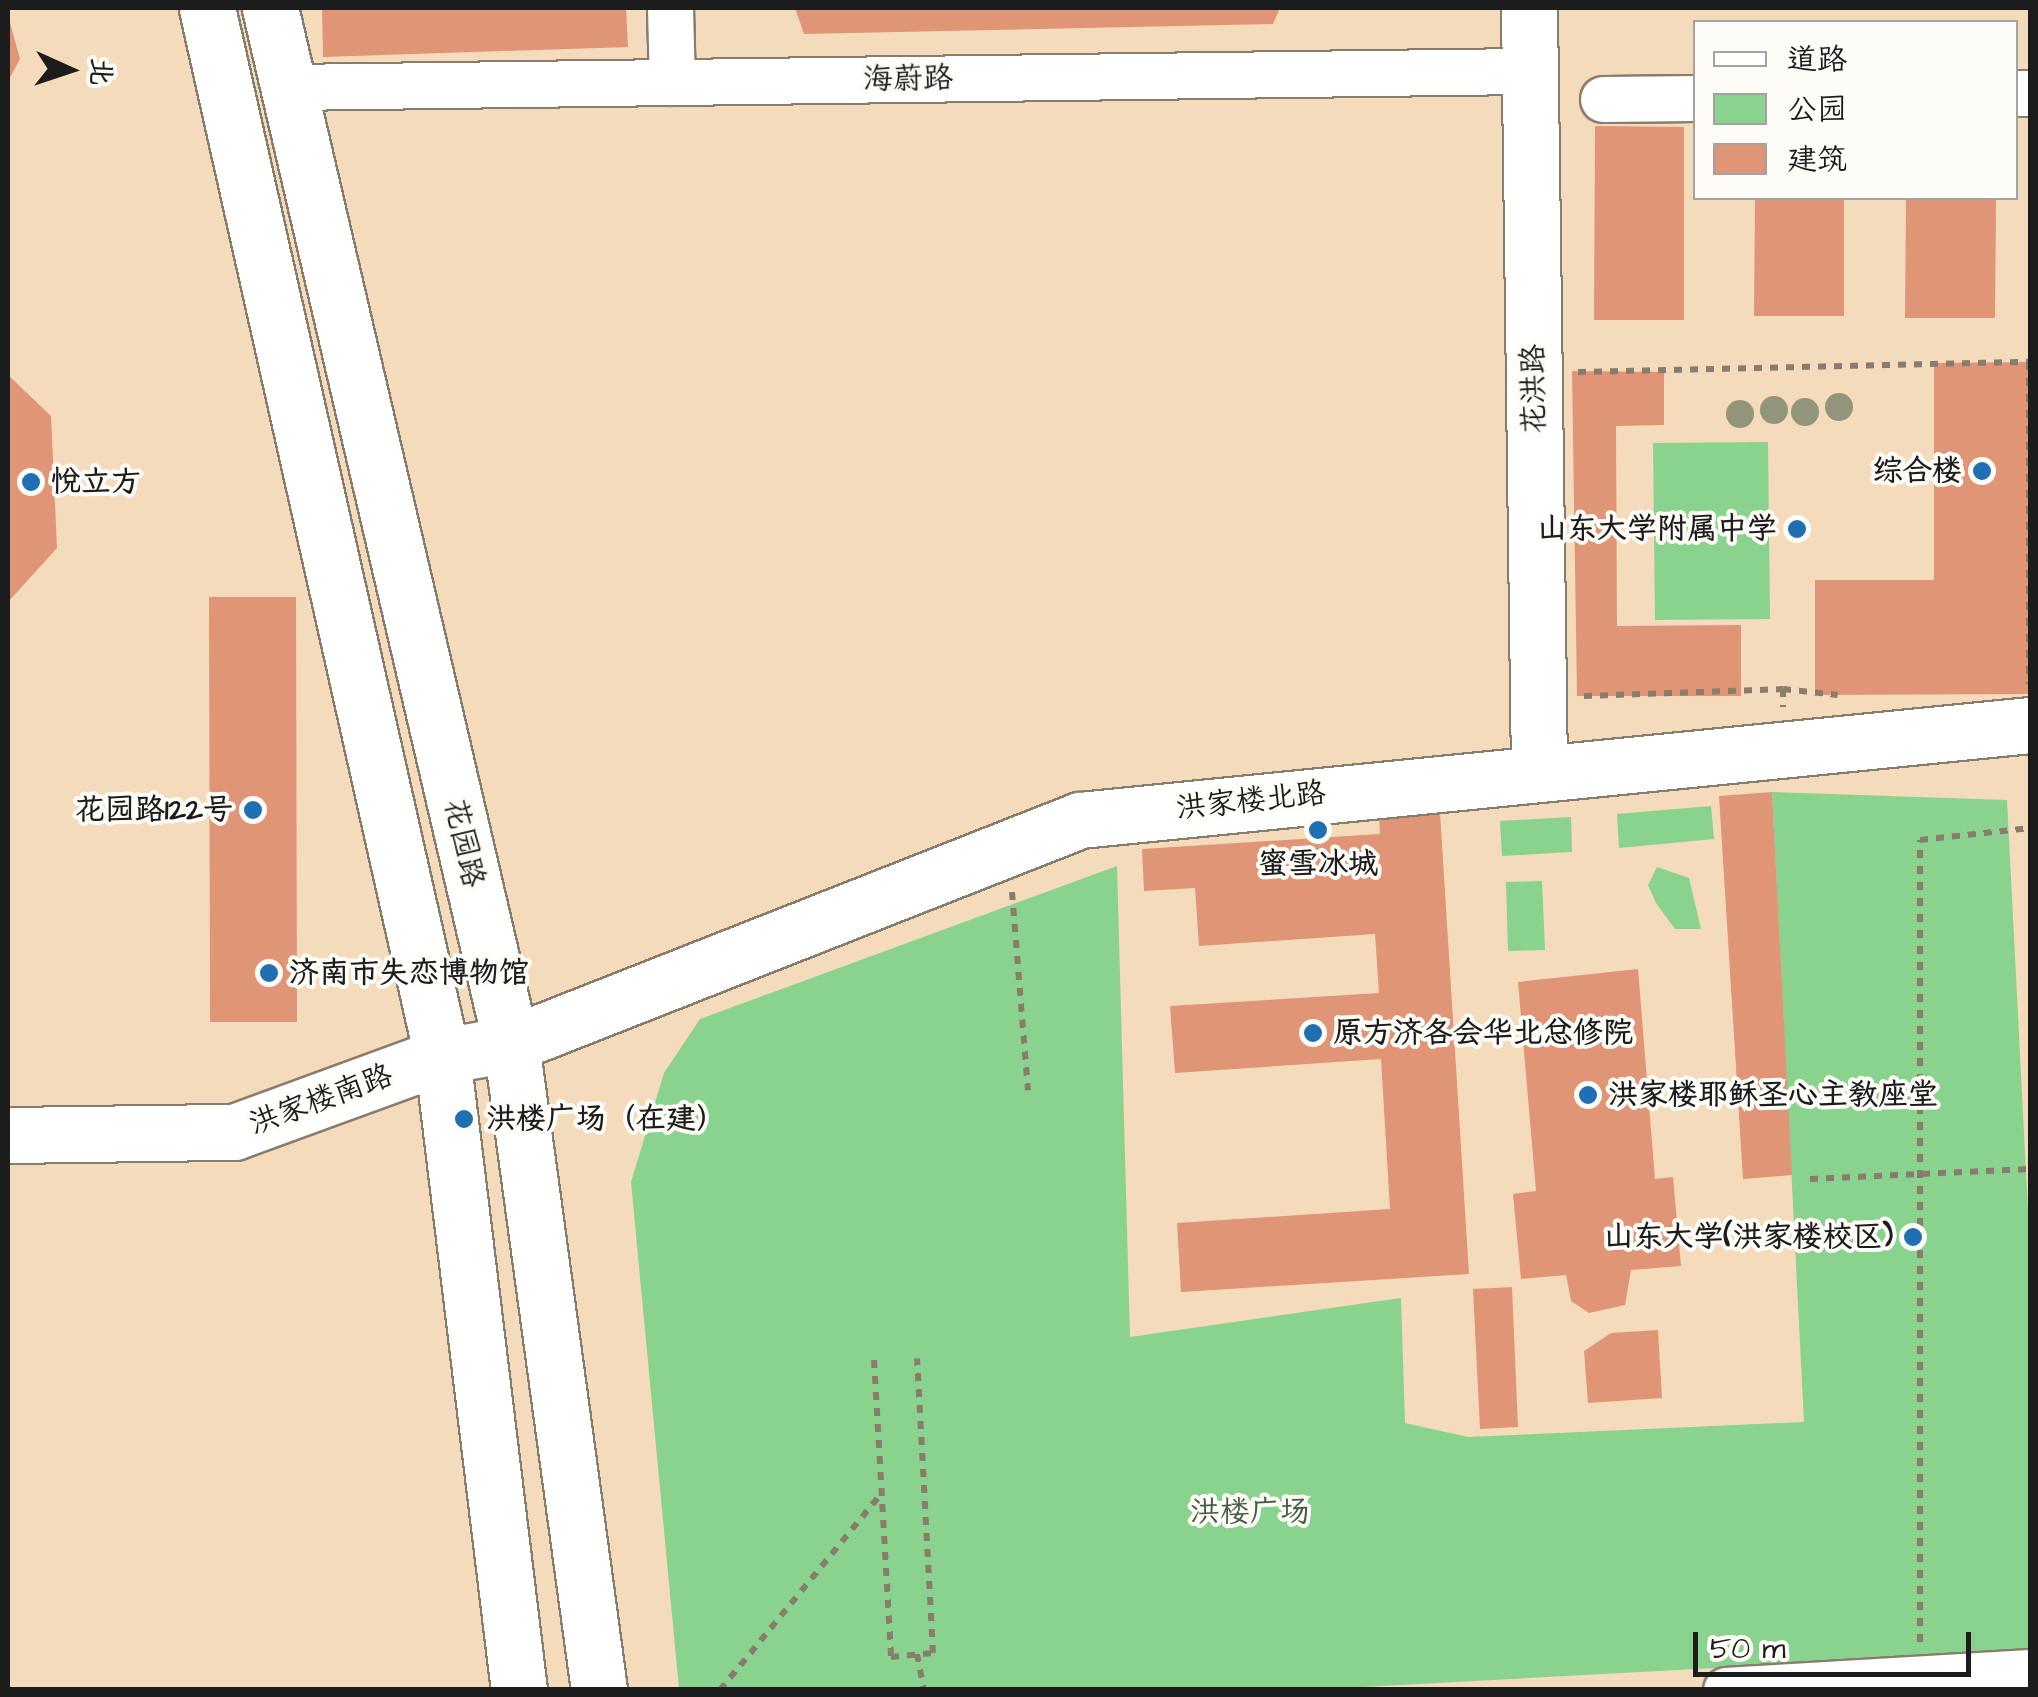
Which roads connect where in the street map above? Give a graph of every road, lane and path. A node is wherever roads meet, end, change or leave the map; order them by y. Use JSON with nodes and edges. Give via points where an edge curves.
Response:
{"nodes":[{"id":1,"x":208,"y":8,"type":"edge"},
{"id":2,"x":270,"y":8,"type":"edge"},
{"id":3,"x":670,"y":8,"type":"edge"},
{"id":4,"x":1530,"y":8,"type":"edge"},
{"id":5,"x":1530,"y":72,"type":"junction"},
{"id":6,"x":672,"y":82,"type":"junction"},
{"id":7,"x":287,"y":87,"type":"junction"},
{"id":8,"x":1693,"y":98,"type":"edge"},
{"id":9,"x":1604,"y":99,"type":"dead end"},
{"id":10,"x":1573,"y":390,"type":"dead end"},
{"id":11,"x":1576,"y":677,"type":"dead end"},
{"id":12,"x":1783,"y":689,"type":"junction"},
{"id":13,"x":1854,"y":695,"type":"dead end"},
{"id":14,"x":2020,"y":710,"type":"edge"},
{"id":15,"x":1782,"y":748,"type":"junction"},
{"id":16,"x":1538,"y":771,"type":"junction"},
{"id":17,"x":2030,"y":828,"type":"edge"},
{"id":18,"x":1010,"y":881,"type":"dead end"},
{"id":19,"x":512,"y":1044,"type":"junction"},
{"id":20,"x":442,"y":1056,"type":"junction"},
{"id":21,"x":1028,"y":1090,"type":"dead end"},
{"id":22,"x":8,"y":1135,"type":"edge"},
{"id":23,"x":2030,"y":1169,"type":"edge"},
{"id":24,"x":1810,"y":1179,"type":"dead end"},
{"id":25,"x":918,"y":1358,"type":"dead end"},
{"id":26,"x":874,"y":1360,"type":"dead end"},
{"id":27,"x":882,"y":1493,"type":"junction"},
{"id":28,"x":918,"y":1654,"type":"junction"},
{"id":29,"x":2030,"y":1672,"type":"edge"},
{"id":30,"x":1920,"y":1678,"type":"junction"},
{"id":31,"x":518,"y":1690,"type":"edge"},
{"id":32,"x":599,"y":1690,"type":"edge"},
{"id":33,"x":720,"y":1690,"type":"edge"},
{"id":34,"x":924,"y":1690,"type":"edge"},
{"id":35,"x":1726,"y":1690,"type":"edge"}],
"edges":[{"from":1,"to":20,"type":"main road"},
{"from":2,"to":7,"type":"main road","name":"花园路"},
{"from":3,"to":6,"type":"street"},
{"from":4,"to":5,"type":"main road","name":"花洪路"},
{"from":5,"to":6,"type":"street","name":"海蔚路"},
{"from":5,"to":16,"type":"main road","name":"花洪路"},
{"from":6,"to":7,"type":"street","name":"海蔚路"},
{"from":7,"to":19,"type":"main road","name":"花园路"},
{"from":8,"to":9,"type":"street"},
{"from":10,"to":14,"type":"path","via":[[1572,372],[2029,362],[2030,694]]},
{"from":11,"to":12,"type":"path","via":[[1576,696]]},
{"from":12,"to":13,"type":"path"},
{"from":12,"to":15,"type":"path"},
{"from":14,"to":15,"type":"main road","name":"洪家楼北路"},
{"from":15,"to":16,"type":"main road","name":"洪家楼北路"},
{"from":16,"to":19,"type":"main road","name":"洪家楼北路","via":[[1080,820]]},
{"from":17,"to":30,"type":"path","via":[[1920,840]]},
{"from":18,"to":21,"type":"path"},
{"from":19,"to":20,"type":"main road","name":"洪家楼南路"},
{"from":19,"to":32,"type":"main road","name":"花园路"},
{"from":20,"to":22,"type":"main road","name":"洪家楼南路","via":[[234,1132]]},
{"from":20,"to":31,"type":"main road"},
{"from":23,"to":24,"type":"path"},
{"from":25,"to":28,"type":"path","via":[[933,1652]]},
{"from":26,"to":27,"type":"path"},
{"from":27,"to":28,"type":"path","via":[[891,1657]]},
{"from":27,"to":33,"type":"path"},
{"from":28,"to":34,"type":"path"},
{"from":29,"to":30,"type":"street"},
{"from":30,"to":35,"type":"street"}]}
